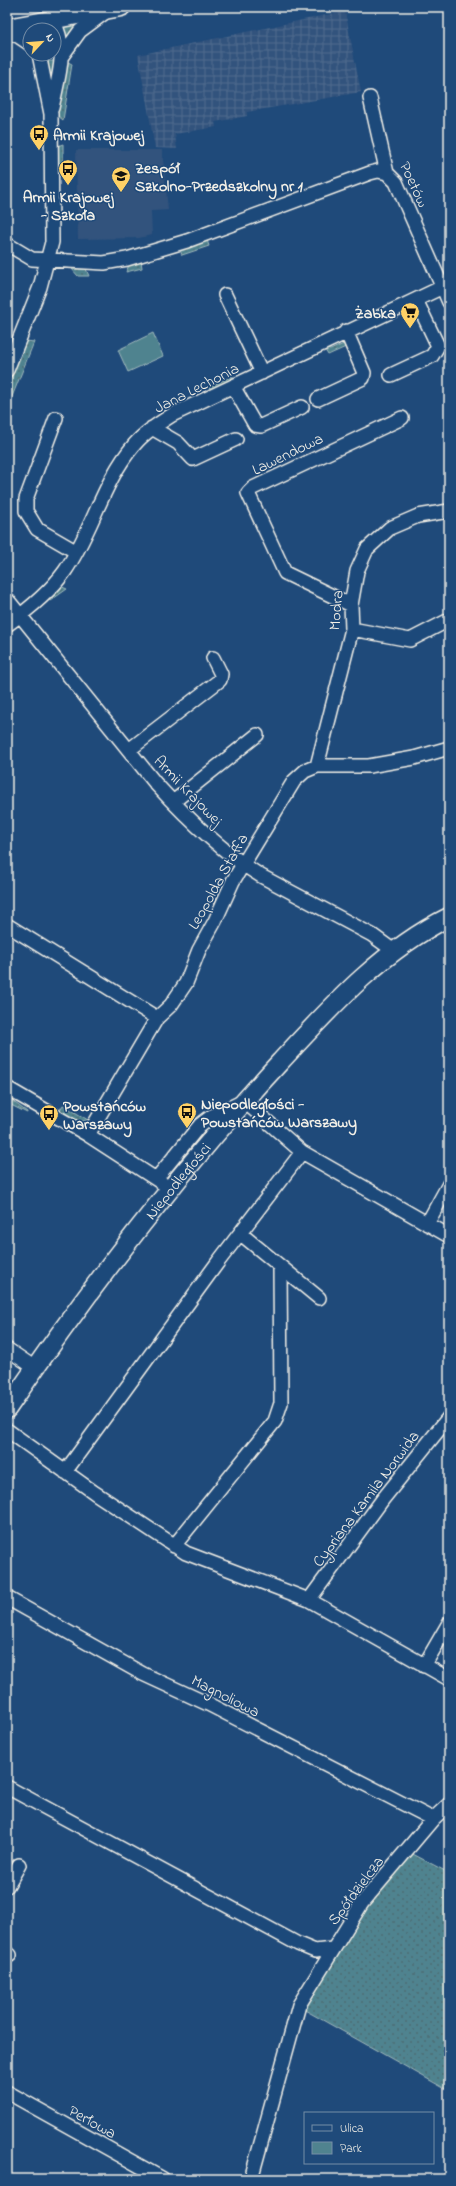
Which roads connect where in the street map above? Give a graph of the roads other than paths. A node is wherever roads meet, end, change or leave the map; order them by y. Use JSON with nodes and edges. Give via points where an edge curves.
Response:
{"nodes":[{"id":1,"x":116,"y":8,"type":"edge"},
{"id":2,"x":55,"y":22,"type":"edge"},
{"id":3,"x":22,"y":26,"type":"edge"},
{"id":4,"x":7,"y":28,"type":"edge"},
{"id":5,"x":7,"y":33,"type":"edge"},
{"id":6,"x":22,"y":39,"type":"edge"},
{"id":7,"x":62,"y":56,"type":"edge"},
{"id":8,"x":40,"y":62,"type":"edge"},
{"id":9,"x":61,"y":62,"type":"edge"},
{"id":10,"x":370,"y":98,"type":"dead end"},
{"id":11,"x":51,"y":114,"type":"junction"},
{"id":12,"x":388,"y":173,"type":"junction"},
{"id":13,"x":7,"y":244,"type":"edge"},
{"id":14,"x":47,"y":261,"type":"junction"},
{"id":15,"x":446,"y":286,"type":"edge"},
{"id":16,"x":225,"y":295,"type":"dead end"},
{"id":17,"x":416,"y":300,"type":"junction"},
{"id":18,"x":449,"y":302,"type":"edge"},
{"id":19,"x":346,"y":331,"type":"junction"},
{"id":20,"x":7,"y":370,"type":"edge"},
{"id":21,"x":262,"y":373,"type":"junction"},
{"id":22,"x":391,"y":374,"type":"dead end"},
{"id":23,"x":233,"y":386,"type":"junction"},
{"id":24,"x":318,"y":399,"type":"dead end"},
{"id":25,"x":302,"y":407,"type":"dead end"},
{"id":26,"x":56,"y":418,"type":"dead end"},
{"id":27,"x":402,"y":418,"type":"dead end"},
{"id":28,"x":152,"y":428,"type":"junction"},
{"id":29,"x":236,"y":439,"type":"dead end"},
{"id":30,"x":449,"y":511,"type":"edge"},
{"id":31,"x":75,"y":552,"type":"junction"},
{"id":32,"x":7,"y":599,"type":"edge"},
{"id":33,"x":351,"y":605,"type":"junction"},
{"id":34,"x":20,"y":616,"type":"junction"},
{"id":35,"x":449,"y":620,"type":"edge"},
{"id":36,"x":7,"y":624,"type":"edge"},
{"id":37,"x":352,"y":629,"type":"junction"},
{"id":38,"x":213,"y":658,"type":"dead end"},
{"id":39,"x":257,"y":735,"type":"dead end"},
{"id":40,"x":449,"y":748,"type":"edge"},
{"id":41,"x":129,"y":750,"type":"junction"},
{"id":42,"x":317,"y":766,"type":"junction"},
{"id":43,"x":172,"y":802,"type":"junction"},
{"id":44,"x":244,"y":865,"type":"junction"},
{"id":45,"x":449,"y":917,"type":"edge"},
{"id":46,"x":7,"y":925,"type":"edge"},
{"id":47,"x":394,"y":951,"type":"junction"},
{"id":48,"x":157,"y":1018,"type":"junction"},
{"id":49,"x":7,"y":1088,"type":"edge"},
{"id":50,"x":244,"y":1101,"type":"junction"},
{"id":51,"x":88,"y":1135,"type":"junction"},
{"id":52,"x":302,"y":1152,"type":"junction"},
{"id":53,"x":163,"y":1184,"type":"junction"},
{"id":54,"x":449,"y":1184,"type":"edge"},
{"id":55,"x":427,"y":1224,"type":"junction"},
{"id":56,"x":241,"y":1234,"type":"junction"},
{"id":57,"x":449,"y":1236,"type":"edge"},
{"id":58,"x":280,"y":1267,"type":"junction"},
{"id":59,"x":319,"y":1298,"type":"dead end"},
{"id":60,"x":7,"y":1349,"type":"edge"},
{"id":61,"x":35,"y":1368,"type":"junction"},
{"id":62,"x":7,"y":1409,"type":"edge"},
{"id":63,"x":449,"y":1417,"type":"edge"},
{"id":64,"x":7,"y":1430,"type":"edge"},
{"id":65,"x":65,"y":1472,"type":"junction"},
{"id":66,"x":174,"y":1546,"type":"junction"},
{"id":67,"x":7,"y":1598,"type":"edge"},
{"id":68,"x":309,"y":1600,"type":"junction"},
{"id":69,"x":449,"y":1623,"type":"edge"},
{"id":70,"x":424,"y":1666,"type":"junction"},
{"id":71,"x":449,"y":1679,"type":"edge"},
{"id":72,"x":7,"y":1787,"type":"edge"},
{"id":73,"x":449,"y":1804,"type":"edge"},
{"id":74,"x":432,"y":1819,"type":"junction"},
{"id":75,"x":19,"y":1865,"type":"dead end"},
{"id":76,"x":7,"y":1886,"type":"edge"},
{"id":77,"x":332,"y":1949,"type":"junction"},
{"id":78,"x":7,"y":2092,"type":"edge"},
{"id":79,"x":163,"y":2179,"type":"edge"},
{"id":80,"x":251,"y":2179,"type":"edge"}],
"edges":[{"from":1,"to":2,"type":"street"},
{"from":1,"to":7,"type":"street","via":[[80,31]]},
{"from":3,"to":4,"type":"street"},
{"from":5,"to":6,"type":"street"},
{"from":8,"to":11,"type":"street"},
{"from":9,"to":11,"type":"street"},
{"from":10,"to":12,"type":"street","name":"Poetów"},
{"from":11,"to":14,"type":"street","via":[[52,242]]},
{"from":12,"to":14,"type":"street","via":[[370,173],[187,241],[127,260],[104,264]]},
{"from":12,"to":15,"type":"street","name":"Poetów","via":[[396,182]]},
{"from":13,"to":14,"type":"street","via":[[28,258]]},
{"from":14,"to":20,"type":"street","via":[[40,287]]},
{"from":15,"to":17,"type":"street","name":"Jana Lechonia"},
{"from":15,"to":18,"type":"street","name":"Poetów"},
{"from":16,"to":21,"type":"street"},
{"from":17,"to":19,"type":"street","name":"Jana Lechonia"},
{"from":17,"to":22,"type":"street","via":[[438,346],[432,356]]},
{"from":19,"to":21,"type":"street","name":"Jana Lechonia"},
{"from":19,"to":24,"type":"street","via":[[364,373],[363,378]]},
{"from":21,"to":23,"type":"street","name":"Jana Lechonia"},
{"from":23,"to":25,"type":"street","via":[[255,425],[261,426]]},
{"from":23,"to":28,"type":"street","name":"Jana Lechonia","via":[[172,415]]},
{"from":26,"to":31,"type":"street","via":[[26,499],[26,511],[36,529]]},
{"from":27,"to":33,"type":"street","name":"Lawendowa","via":[[253,488],[248,493],[285,573]]},
{"from":28,"to":29,"type":"street","via":[[178,443],[193,459]]},
{"from":28,"to":31,"type":"street","name":"Jana Lechonia","via":[[133,446],[119,468]]},
{"from":30,"to":33,"type":"street","name":"Modra","via":[[418,516],[390,528],[367,549],[357,571]]},
{"from":31,"to":34,"type":"street","name":"Jana Lechonia","via":[[65,571]]},
{"from":32,"to":34,"type":"street","name":"Armii Krajowej"},
{"from":33,"to":37,"type":"street","name":"Modra"},
{"from":34,"to":36,"type":"street","name":"Jana Lechonia"},
{"from":34,"to":41,"type":"street","name":"Armii Krajowej"},
{"from":35,"to":37,"type":"street","via":[[410,640]]},
{"from":37,"to":42,"type":"street","name":"Modra"},
{"from":38,"to":41,"type":"street","via":[[221,674],[220,680]]},
{"from":39,"to":43,"type":"street"},
{"from":40,"to":42,"type":"street","name":"Leopolda Staffa","via":[[414,758],[369,766]]},
{"from":41,"to":43,"type":"street","name":"Armii Krajowej"},
{"from":42,"to":44,"type":"street","name":"Leopolda Staffa","via":[[305,771],[294,781]]},
{"from":43,"to":44,"type":"street","name":"Armii Krajowej"},
{"from":44,"to":47,"type":"street","name":"Armii Krajowej","via":[[372,935]]},
{"from":44,"to":48,"type":"street","name":"Leopolda Staffa","via":[[233,881],[215,921],[198,950],[186,983],[171,1005]]},
{"from":45,"to":47,"type":"street","name":"Niepodległości"},
{"from":46,"to":48,"type":"street"},
{"from":47,"to":50,"type":"street","name":"Niepodległości","via":[[332,1005]]},
{"from":48,"to":51,"type":"street","name":"Leopolda Staffa"},
{"from":49,"to":51,"type":"street"},
{"from":50,"to":52,"type":"street"},
{"from":50,"to":53,"type":"street","name":"Niepodległości"},
{"from":51,"to":53,"type":"street"},
{"from":52,"to":55,"type":"street"},
{"from":52,"to":56,"type":"street"},
{"from":53,"to":61,"type":"street","name":"Niepodległości"},
{"from":54,"to":55,"type":"street"},
{"from":55,"to":57,"type":"street"},
{"from":56,"to":58,"type":"street"},
{"from":56,"to":65,"type":"street"},
{"from":58,"to":59,"type":"street"},
{"from":58,"to":66,"type":"street","via":[[281,1403],[275,1421]]},
{"from":60,"to":61,"type":"street"},
{"from":61,"to":62,"type":"street","name":"Niepodległości"},
{"from":63,"to":68,"type":"street","name":"Cypriana Kamila Norwida","via":[[383,1499]]},
{"from":64,"to":65,"type":"street"},
{"from":65,"to":66,"type":"street"},
{"from":66,"to":68,"type":"street","via":[[186,1553]]},
{"from":67,"to":74,"type":"street","name":"Magnoliowa","via":[[143,1674],[208,1704]]},
{"from":68,"to":70,"type":"street"},
{"from":69,"to":70,"type":"street"},
{"from":70,"to":71,"type":"street"},
{"from":72,"to":77,"type":"street","via":[[298,1944],[315,1951]]},
{"from":73,"to":74,"type":"street","name":"Spółdzielcza"},
{"from":74,"to":77,"type":"street","name":"Spółdzielcza","via":[[362,1903]]},
{"from":75,"to":76,"type":"street"},
{"from":77,"to":80,"type":"street","name":"Spółdzielcza","via":[[300,2005]]},
{"from":78,"to":79,"type":"street","name":"Perłowa"}]}
